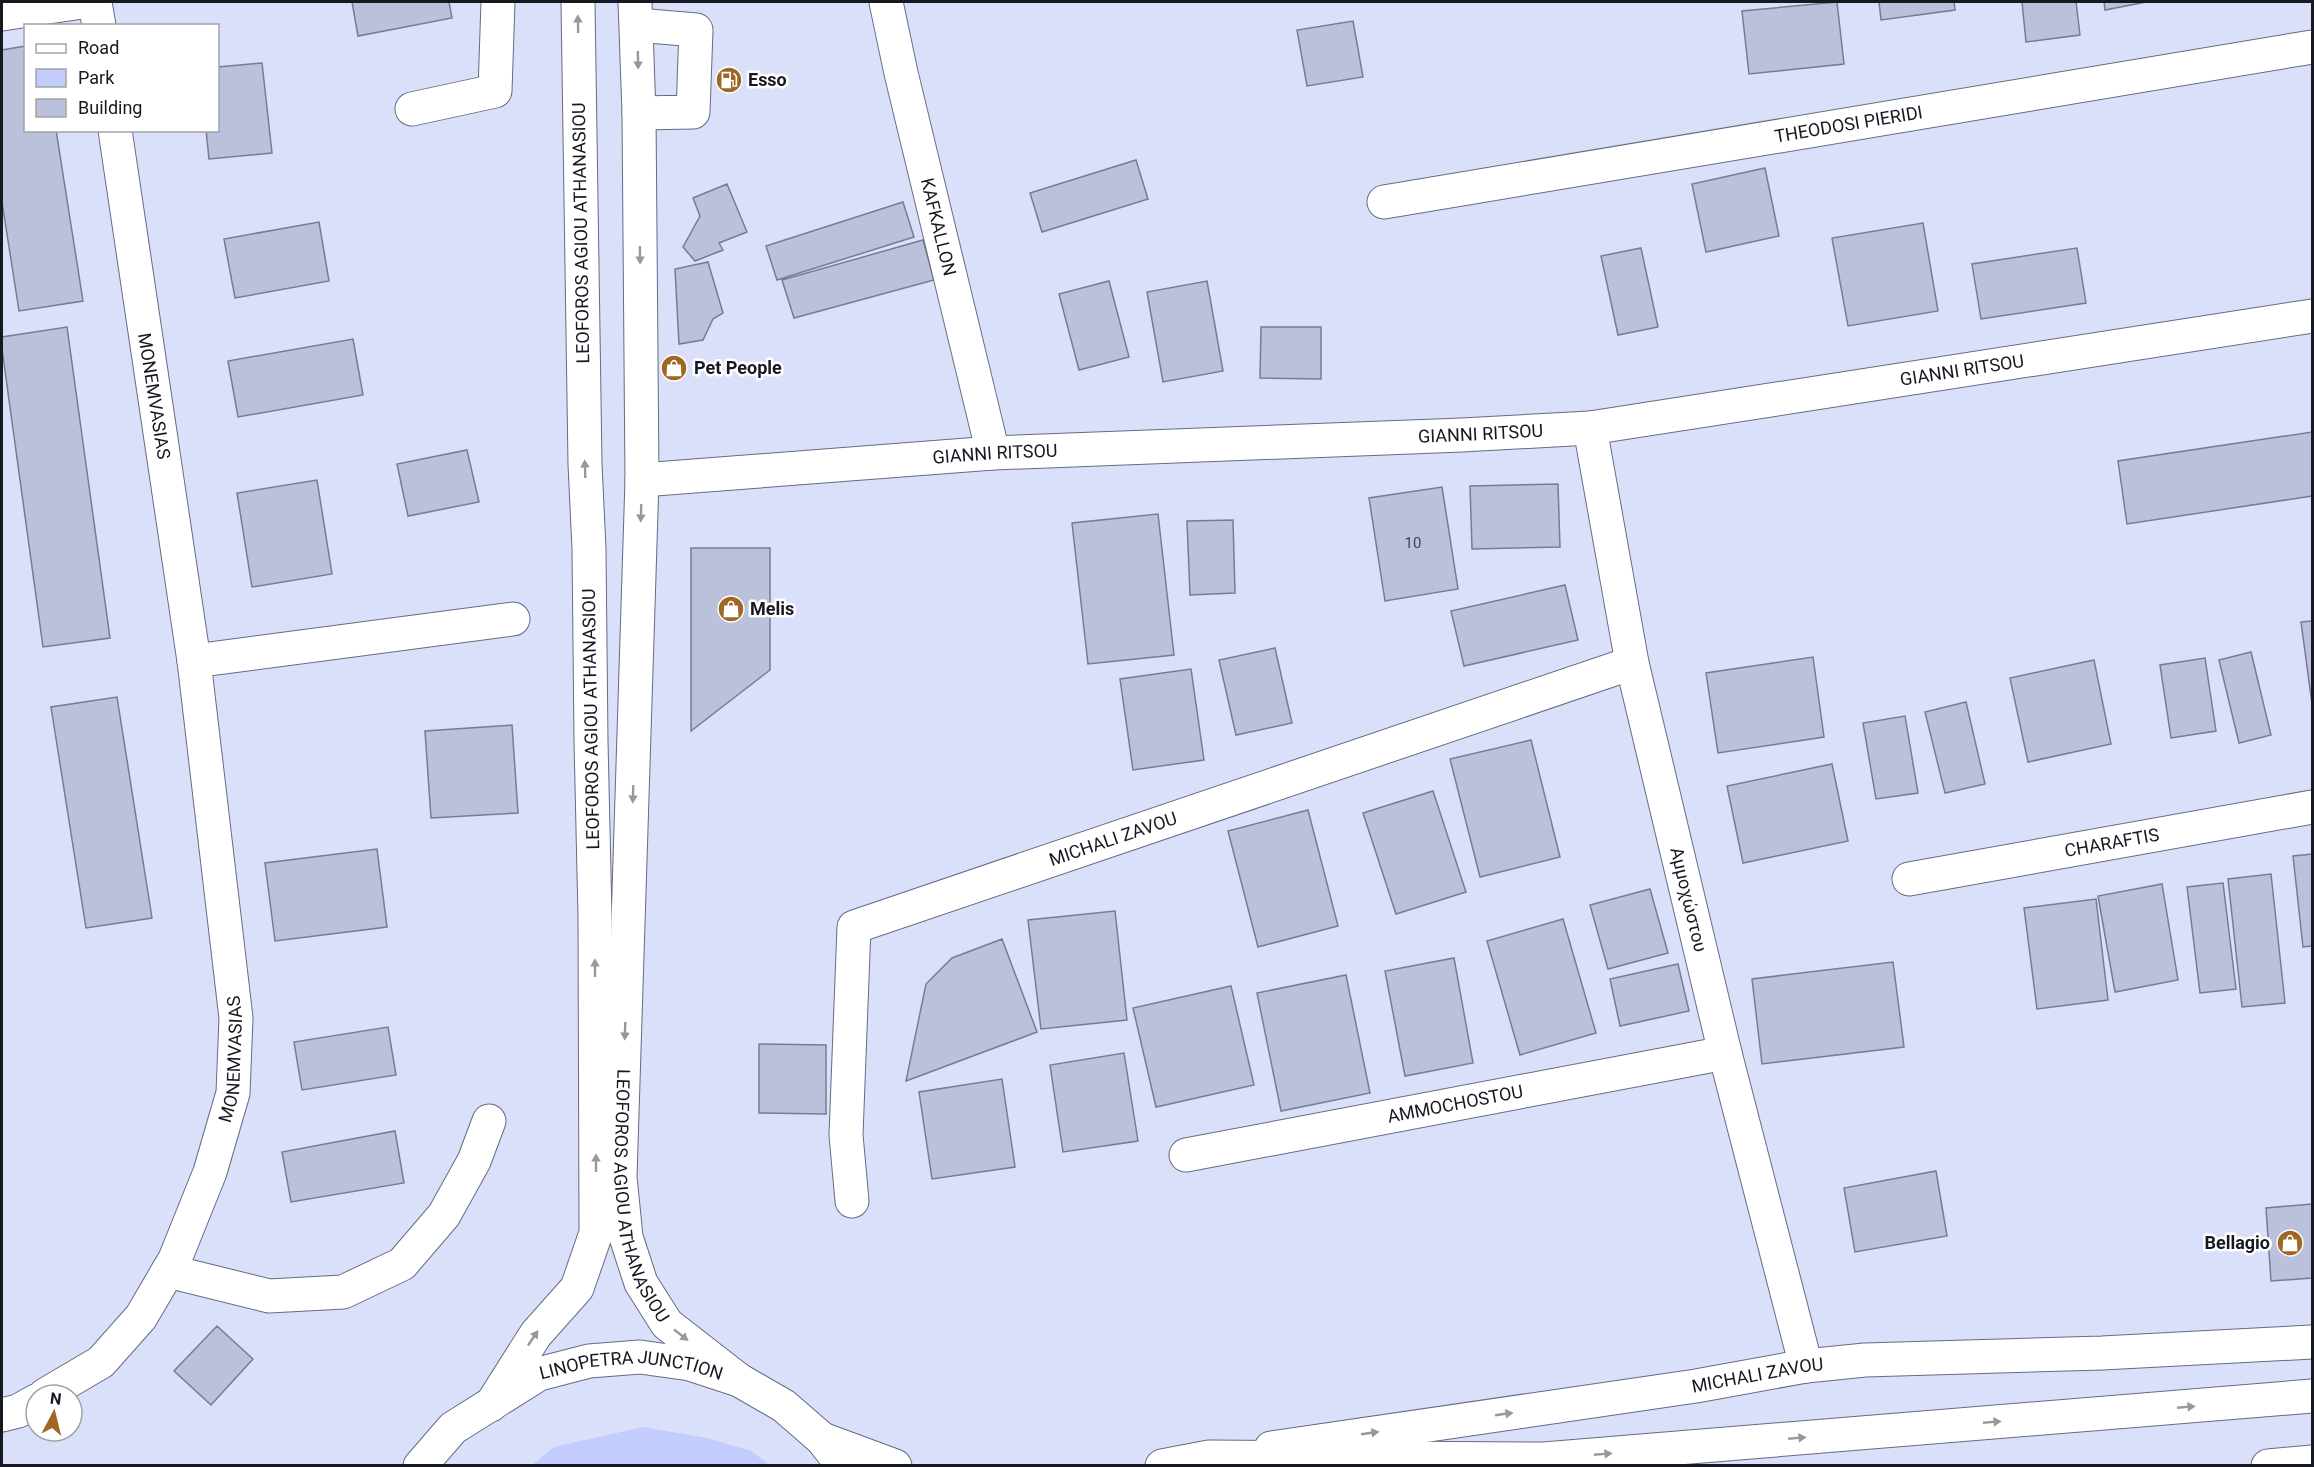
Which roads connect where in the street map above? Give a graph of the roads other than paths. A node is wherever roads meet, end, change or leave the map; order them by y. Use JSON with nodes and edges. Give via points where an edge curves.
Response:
{"nodes":[{"id":1,"x":82,"y":2,"type":"edge"},
{"id":2,"x":95,"y":2,"type":"edge"},
{"id":3,"x":498,"y":2,"type":"edge"},
{"id":4,"x":578,"y":2,"type":"edge"},
{"id":5,"x":886,"y":2,"type":"edge"},
{"id":6,"x":636,"y":13,"type":"edge"},
{"id":7,"x":2,"y":14,"type":"edge"},
{"id":8,"x":99,"y":24,"type":"edge"},
{"id":9,"x":2313,"y":47,"type":"edge"},
{"id":10,"x":412,"y":109,"type":"dead end"},
{"id":11,"x":639,"y":113,"type":"junction"},
{"id":12,"x":115,"y":132,"type":"edge"},
{"id":13,"x":1384,"y":202,"type":"dead end"},
{"id":14,"x":2313,"y":316,"type":"edge"},
{"id":15,"x":1590,"y":428,"type":"junction"},
{"id":16,"x":993,"y":453,"type":"junction"},
{"id":17,"x":642,"y":480,"type":"junction"},
{"id":18,"x":513,"y":619,"type":"dead end"},
{"id":19,"x":194,"y":661,"type":"junction"},
{"id":20,"x":1632,"y":663,"type":"junction"},
{"id":21,"x":2313,"y":807,"type":"edge"},
{"id":22,"x":1909,"y":879,"type":"dead end"},
{"id":23,"x":1725,"y":1053,"type":"junction"},
{"id":24,"x":489,"y":1121,"type":"dead end"},
{"id":25,"x":1186,"y":1155,"type":"dead end"},
{"id":26,"x":852,"y":1201,"type":"dead end"},
{"id":27,"x":168,"y":1271,"type":"junction"},
{"id":28,"x":2313,"y":1342,"type":"edge"},
{"id":29,"x":1806,"y":1366,"type":"junction"},
{"id":30,"x":739,"y":1380,"type":"junction"},
{"id":31,"x":65,"y":1383,"type":"edge"},
{"id":32,"x":2313,"y":1396,"type":"edge"},
{"id":33,"x":491,"y":1405,"type":"junction"},
{"id":34,"x":24,"y":1408,"type":"edge"},
{"id":35,"x":2,"y":1415,"type":"edge"},
{"id":36,"x":822,"y":1439,"type":"junction"},
{"id":37,"x":1209,"y":1457,"type":"junction"},
{"id":38,"x":2313,"y":1462,"type":"edge"},
{"id":39,"x":420,"y":1466,"type":"edge"},
{"id":40,"x":843,"y":1466,"type":"edge"},
{"id":41,"x":895,"y":1466,"type":"edge"},
{"id":42,"x":1162,"y":1466,"type":"edge"},
{"id":43,"x":2268,"y":1466,"type":"edge"}],
"edges":[{"from":1,"to":7,"type":"main road"},
{"from":2,"to":8,"type":"main road"},
{"from":3,"to":10,"type":"main road","via":[[495,91]]},
{"from":33,"to":4,"type":"main road","name":"LEOFOROS AGIOU ATHANASIOU","one_way":true,"via":[[536,1334],[577,1288],[596,1233],[596,917]]},
{"from":5,"to":16,"type":"main road","name":"KAFKALLON"},
{"from":6,"to":11,"type":"main road","name":"LEOFOROS AGIOU ATHANASIOU","one_way":true},
{"from":6,"to":11,"type":"main road","via":[[696,30],[693,112]]},
{"from":9,"to":13,"type":"main road","name":"THEODOSI PIERIDI"},
{"from":11,"to":17,"type":"main road","name":"LEOFOROS AGIOU ATHANASIOU","one_way":true},
{"from":12,"to":19,"type":"main road","name":"MONEMVASIAS"},
{"from":14,"to":15,"type":"main road","name":"GIANNI RITSOU"},
{"from":15,"to":16,"type":"main road","name":"GIANNI RITSOU"},
{"from":15,"to":20,"type":"main road","name":"Αμμοχώστου"},
{"from":16,"to":17,"type":"main road","name":"GIANNI RITSOU"},
{"from":17,"to":30,"type":"main road","name":"LEOFOROS AGIOU ATHANASIOU","one_way":true,"via":[[620,1177],[626,1237],[641,1283],[667,1324]]},
{"from":18,"to":19,"type":"main road"},
{"from":19,"to":27,"type":"main road","name":"MONEMVASIAS","via":[[236,1018],[232,1093],[210,1172]]},
{"from":20,"to":23,"type":"main road","name":"Αμμοχώστου"},
{"from":20,"to":26,"type":"main road","name":"MICHALI ZAVOU","via":[[854,927],[846,1135]]},
{"from":21,"to":22,"type":"main road","name":"CHARAFTIS"},
{"from":23,"to":25,"type":"main road","name":"AMMOCHOSTOU"},
{"from":23,"to":29,"type":"main road","name":"Αμμοχώστου"},
{"from":24,"to":27,"type":"main road","via":[[474,1161],[444,1215],[402,1264],[343,1292],[269,1296]]},
{"from":27,"to":31,"type":"main road","name":"MONEMVASIAS","via":[[141,1317],[100,1362]]},
{"from":28,"to":29,"type":"main road","name":"MICHALI ZAVOU","via":[[1865,1360]]},
{"from":37,"to":29,"type":"main road","name":"MICHALI ZAVOU","one_way":true,"via":[[1696,1386]]},
{"from":30,"to":33,"type":"main road","name":"LINOPETRA JUNCTION","via":[[690,1364],[640,1357],[588,1360],[539,1374]]},
{"from":30,"to":36,"type":"main road","name":"LINOPETRA JUNCTION","via":[[784,1406]]},
{"from":37,"to":32,"type":"main road","one_way":true,"via":[[1544,1459]]},
{"from":33,"to":39,"type":"main road","name":"LINOPETRA JUNCTION","via":[[453,1428]]},
{"from":34,"to":35,"type":"main road"},
{"from":36,"to":40,"type":"main road","name":"LINOPETRA JUNCTION"},
{"from":36,"to":41,"type":"main road"},
{"from":37,"to":42,"type":"main road"},
{"from":38,"to":43,"type":"main road"}]}
